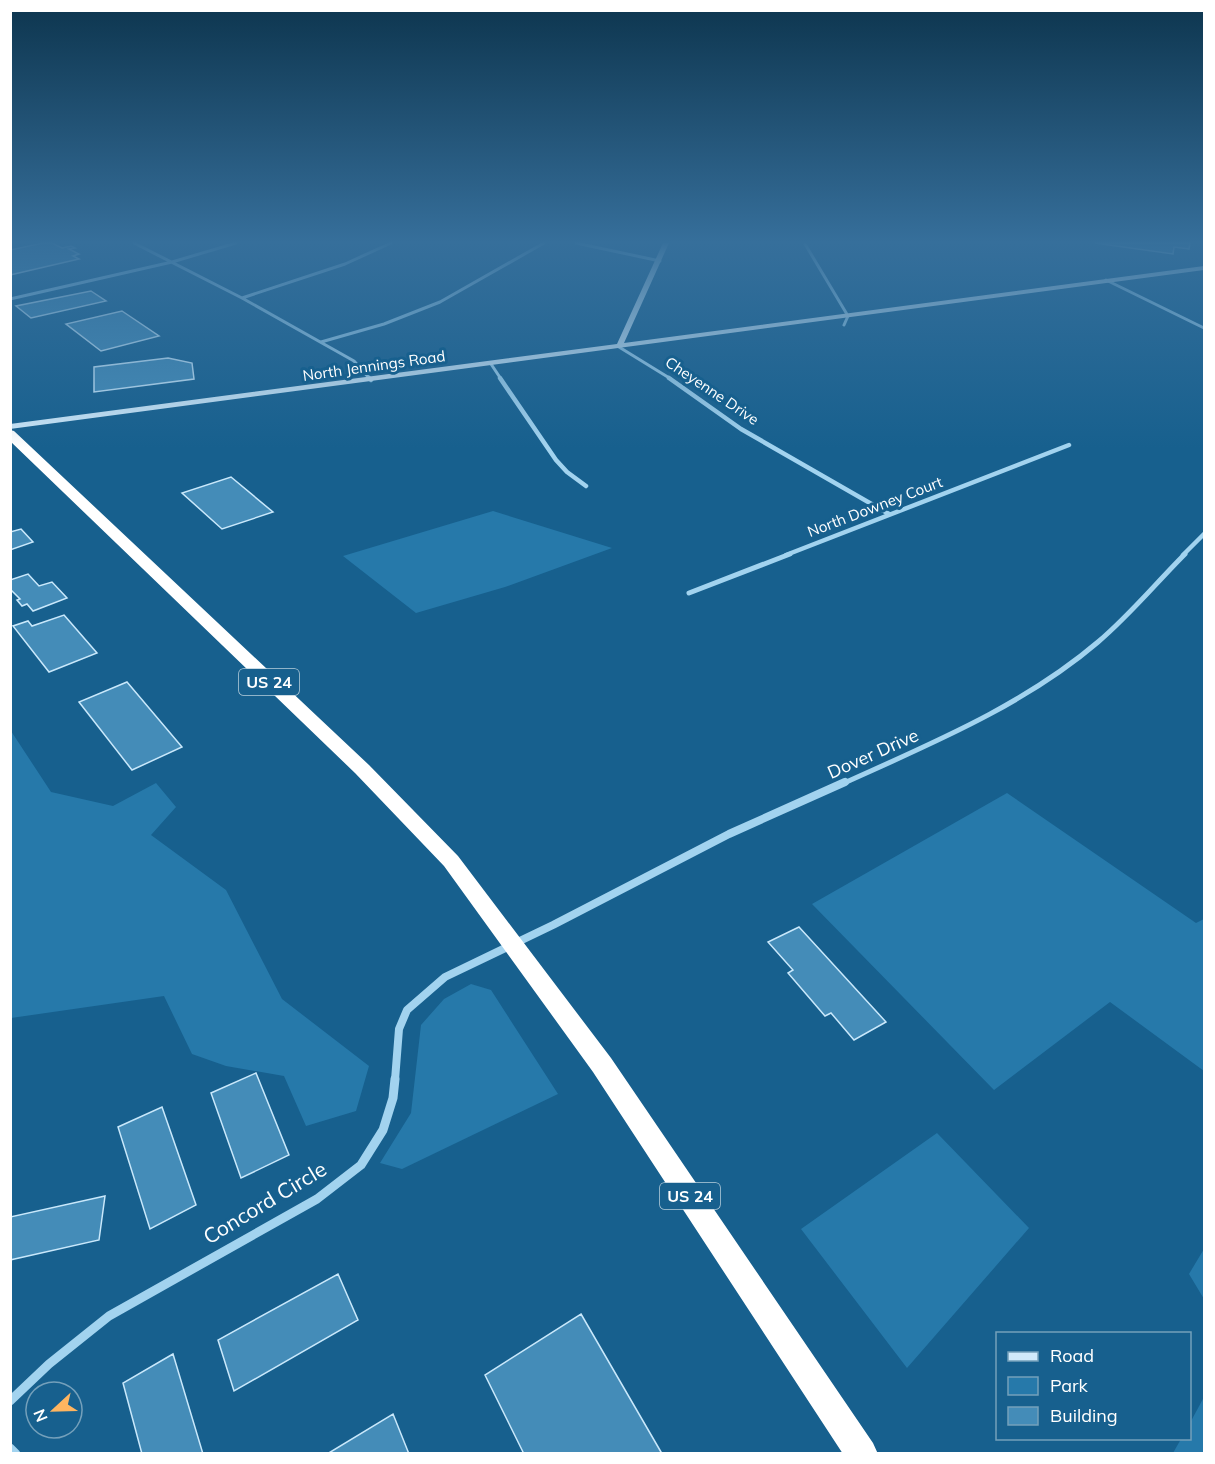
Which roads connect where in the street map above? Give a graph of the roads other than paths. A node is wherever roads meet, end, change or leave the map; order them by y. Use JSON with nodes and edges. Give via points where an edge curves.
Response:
{"nodes":[{"id":1,"x":266,"y":311,"type":"edge"},
{"id":2,"x":416,"y":311,"type":"edge"},
{"id":3,"x":637,"y":311,"type":"edge"},
{"id":4,"x":845,"y":311,"type":"edge"},
{"id":5,"x":882,"y":311,"type":"edge"},
{"id":6,"x":1170,"y":311,"type":"edge"},
{"id":7,"x":848,"y":316,"type":"junction"},
{"id":8,"x":844,"y":324,"type":"dead end"},
{"id":9,"x":1204,"y":328,"type":"edge"},
{"id":10,"x":321,"y":342,"type":"junction"},
{"id":11,"x":620,"y":347,"type":"junction"},
{"id":12,"x":491,"y":364,"type":"junction"},
{"id":13,"x":371,"y":380,"type":"junction"},
{"id":14,"x":10,"y":427,"type":"edge"},
{"id":15,"x":10,"y":434,"type":"edge"},
{"id":16,"x":1070,"y":445,"type":"dead end"},
{"id":17,"x":586,"y":486,"type":"dead end"},
{"id":18,"x":889,"y":514,"type":"junction"},
{"id":19,"x":1204,"y":534,"type":"edge"},
{"id":20,"x":689,"y":593,"type":"dead end"},
{"id":21,"x":513,"y":942,"type":"junction"},
{"id":22,"x":10,"y":1401,"type":"edge"},
{"id":23,"x":10,"y":1448,"type":"edge"},
{"id":24,"x":15,"y":1454,"type":"edge"},
{"id":25,"x":862,"y":1454,"type":"edge"}],
"edges":[{"from":1,"to":10,"type":"street"},
{"from":2,"to":10,"type":"street"},
{"from":3,"to":11,"type":"street"},
{"from":4,"to":7,"type":"street"},
{"from":5,"to":7,"type":"street","name":"North Jennings Road"},
{"from":6,"to":9,"type":"street"},
{"from":7,"to":8,"type":"street"},
{"from":7,"to":11,"type":"street","name":"North Jennings Road"},
{"from":10,"to":13,"type":"street","via":[[354,361]]},
{"from":11,"to":12,"type":"street","name":"North Jennings Road"},
{"from":11,"to":18,"type":"street","name":"Cheyenne Drive","via":[[741,429]]},
{"from":12,"to":13,"type":"street","name":"North Jennings Road"},
{"from":12,"to":17,"type":"street","via":[[556,460]]},
{"from":13,"to":14,"type":"street","name":"North Jennings Road"},
{"from":15,"to":21,"type":"highway","number":"US 24","via":[[384,790],[451,861]]},
{"from":16,"to":18,"type":"street","name":"North Downey Court"},
{"from":18,"to":20,"type":"street","name":"North Downey Court"},
{"from":19,"to":21,"type":"street","name":"Dover Drive","via":[[1098,642],[1027,694],[946,737],[729,834]]},
{"from":21,"to":22,"type":"street","name":"Concord Circle","via":[[445,977],[407,1010],[399,1029],[393,1098],[383,1130],[361,1165],[317,1199],[109,1316]]},
{"from":21,"to":25,"type":"highway","number":"US 24","via":[[602,1065]]},
{"from":23,"to":24,"type":"street"}]}
